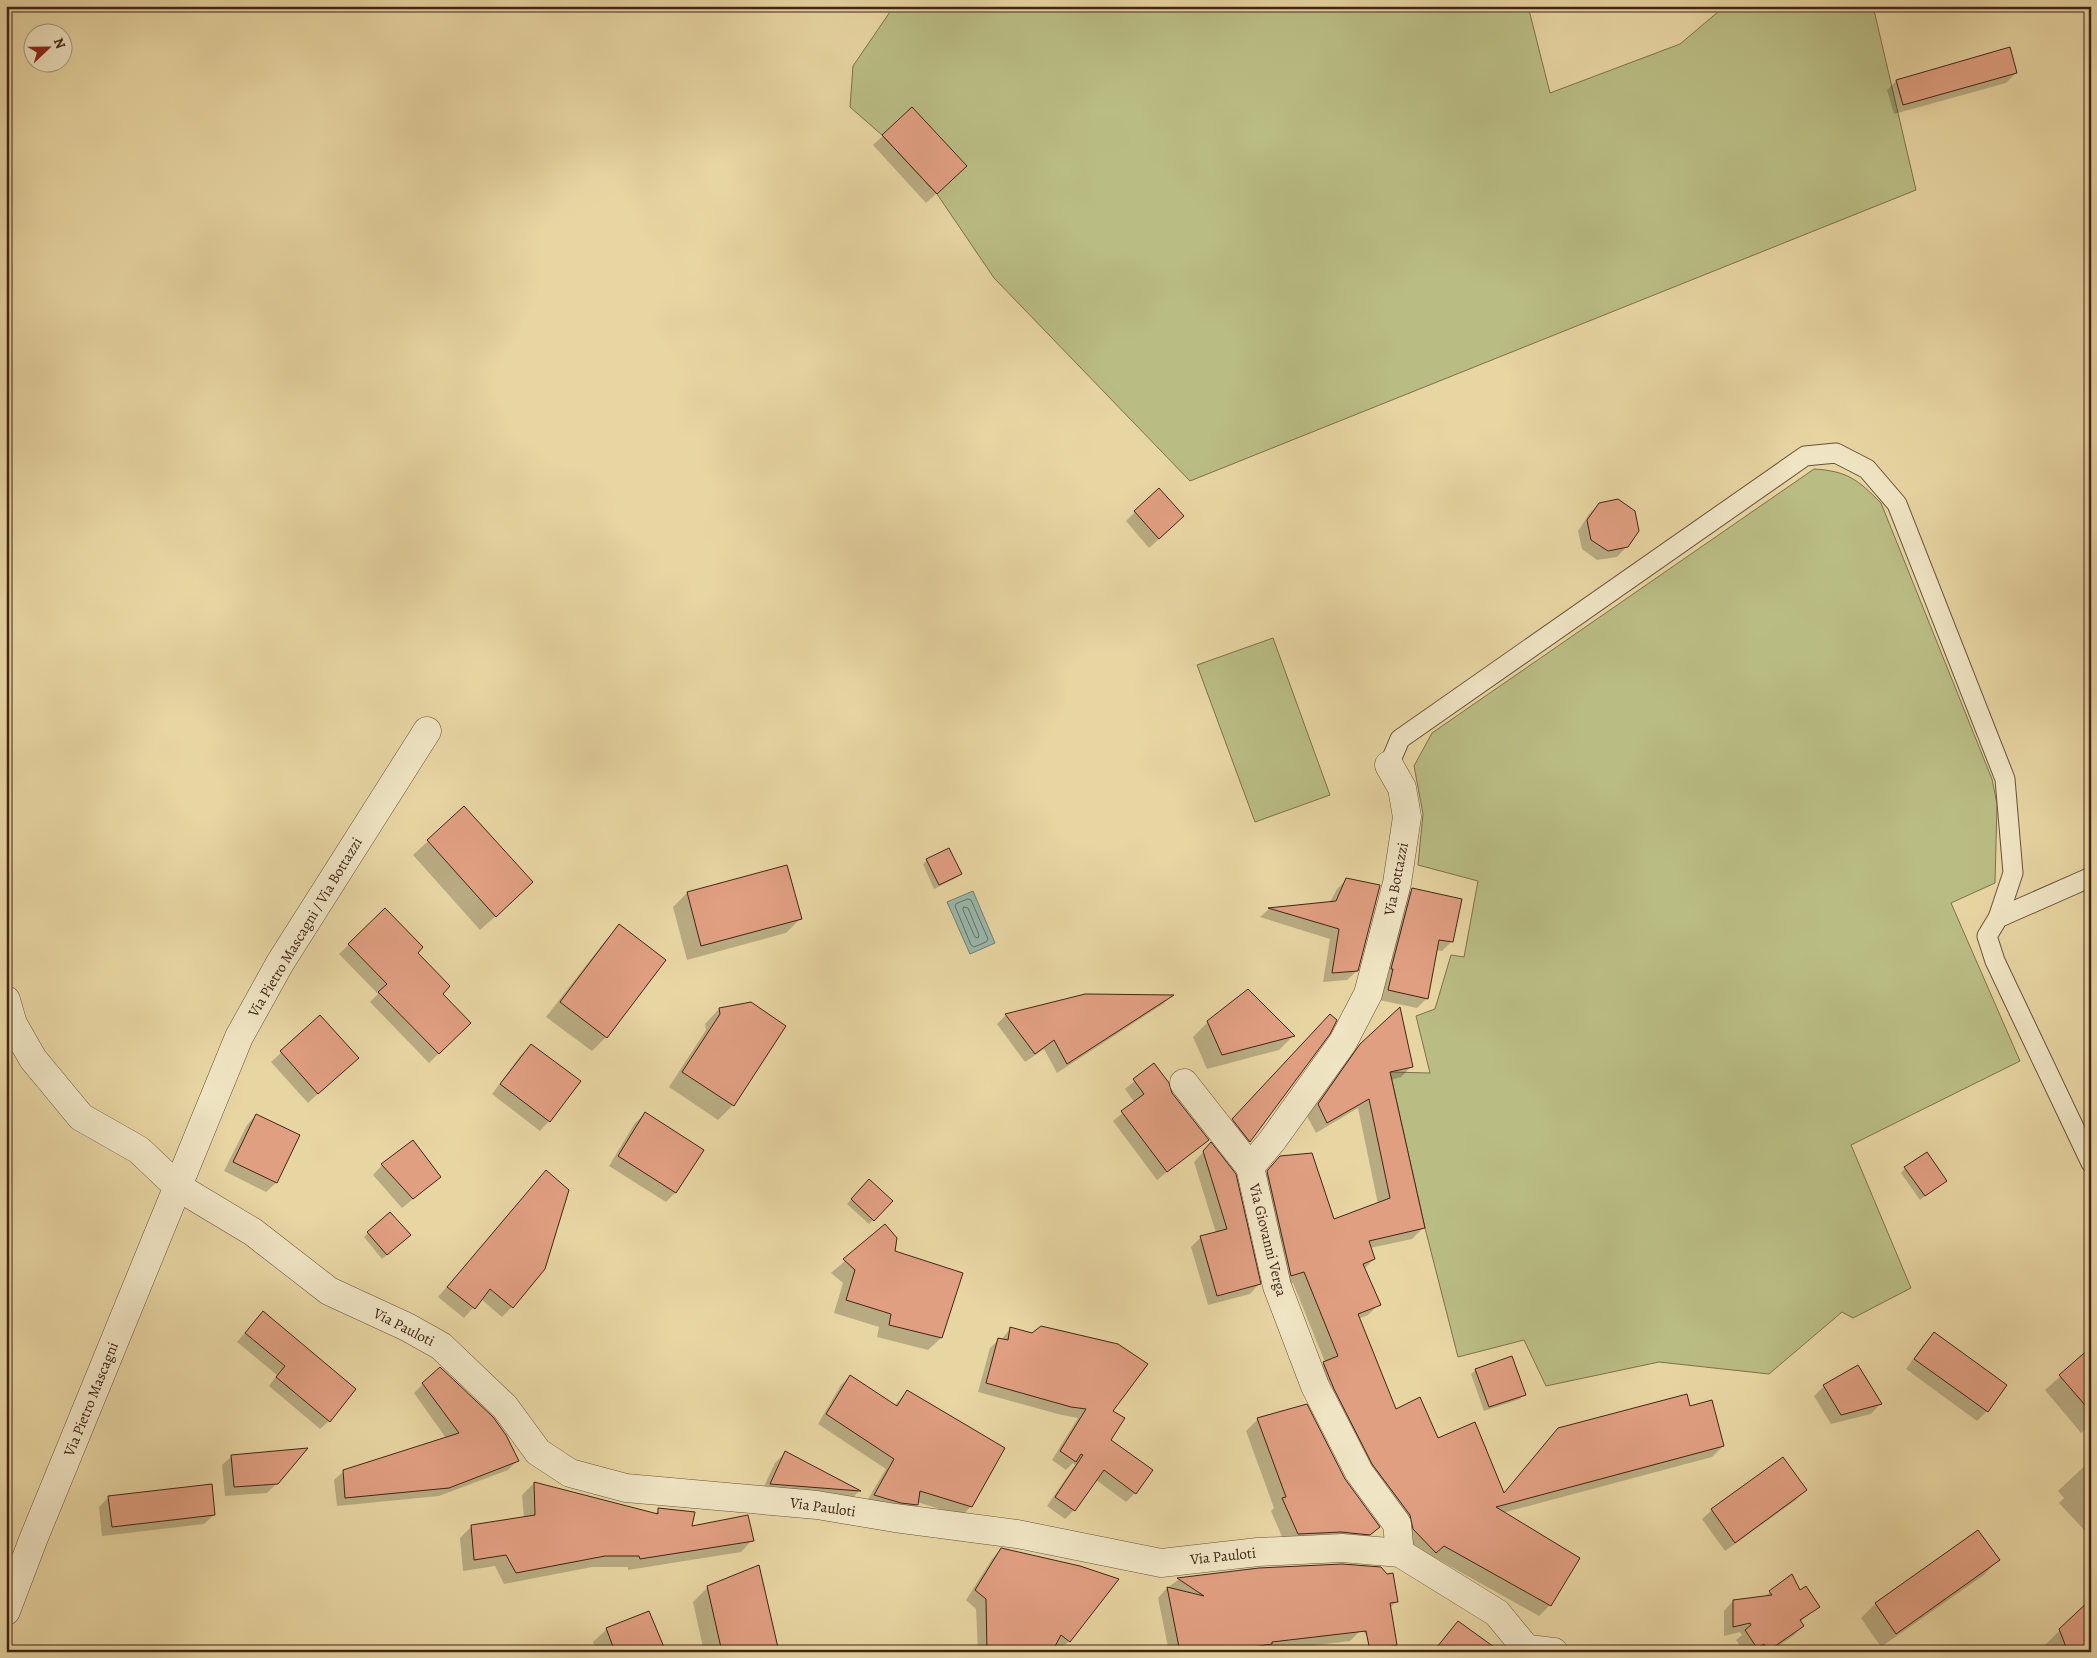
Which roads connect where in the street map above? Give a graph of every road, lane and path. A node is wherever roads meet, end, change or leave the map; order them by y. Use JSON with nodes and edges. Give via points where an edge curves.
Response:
{"nodes":[{"id":1,"x":427,"y":731,"type":"dead end"},
{"id":2,"x":1389,"y":764,"type":"joint"},
{"id":3,"x":2091,"y":876,"type":"edge"},
{"id":4,"x":1998,"y":918,"type":"junction"},
{"id":5,"x":1368,"y":994,"type":"joint"},
{"id":6,"x":8,"y":1017,"type":"edge"},
{"id":7,"x":1184,"y":1083,"type":"dead end"},
{"id":8,"x":2091,"y":1163,"type":"edge"},
{"id":9,"x":1250,"y":1168,"type":"junction"},
{"id":10,"x":178,"y":1187,"type":"junction"},
{"id":11,"x":1400,"y":1553,"type":"junction"},
{"id":12,"x":6,"y":1611,"type":"edge"},
{"id":13,"x":1528,"y":1651,"type":"edge"},
{"id":14,"x":1554,"y":1652,"type":"edge"}],
"edges":[{"from":1,"to":10,"type":"street","name":"Via Pietro Mascagni / Via Bottazzi","via":[[280,963],[239,1037]]},
{"from":2,"to":4,"type":"lane","via":[[1400,739],[1780,473],[1805,456],[1836,453],[1867,469],[1897,504],[2005,779],[2013,873]]},
{"from":2,"to":5,"type":"street","name":"Via Bottazzi","via":[[1402,788],[1407,816],[1397,883]]},
{"from":3,"to":4,"type":"lane"},
{"from":4,"to":8,"type":"lane","via":[[1987,936],[1995,961]]},
{"from":5,"to":9,"type":"street","name":"Via Giovanni Verga","via":[[1343,1042]]},
{"from":6,"to":10,"type":"street","name":"Via Pauloti","via":[[33,1059],[81,1117],[139,1150]]},
{"from":7,"to":9,"type":"street"},
{"from":9,"to":11,"type":"street","name":"Via Giovanni Verga","via":[[1277,1286],[1315,1386],[1359,1472],[1397,1524]]},
{"from":10,"to":11,"type":"street","name":"Via Pauloti","via":[[253,1232],[329,1291],[441,1346],[505,1407],[538,1452],[570,1473],[626,1488],[817,1505],[1017,1534],[1161,1563],[1314,1549]]},
{"from":10,"to":12,"type":"street","name":"Via Pietro Mascagni"},
{"from":11,"to":13,"type":"street","name":"Via Pauloti","via":[[1496,1613]]},
{"from":13,"to":14,"type":"street"}]}
